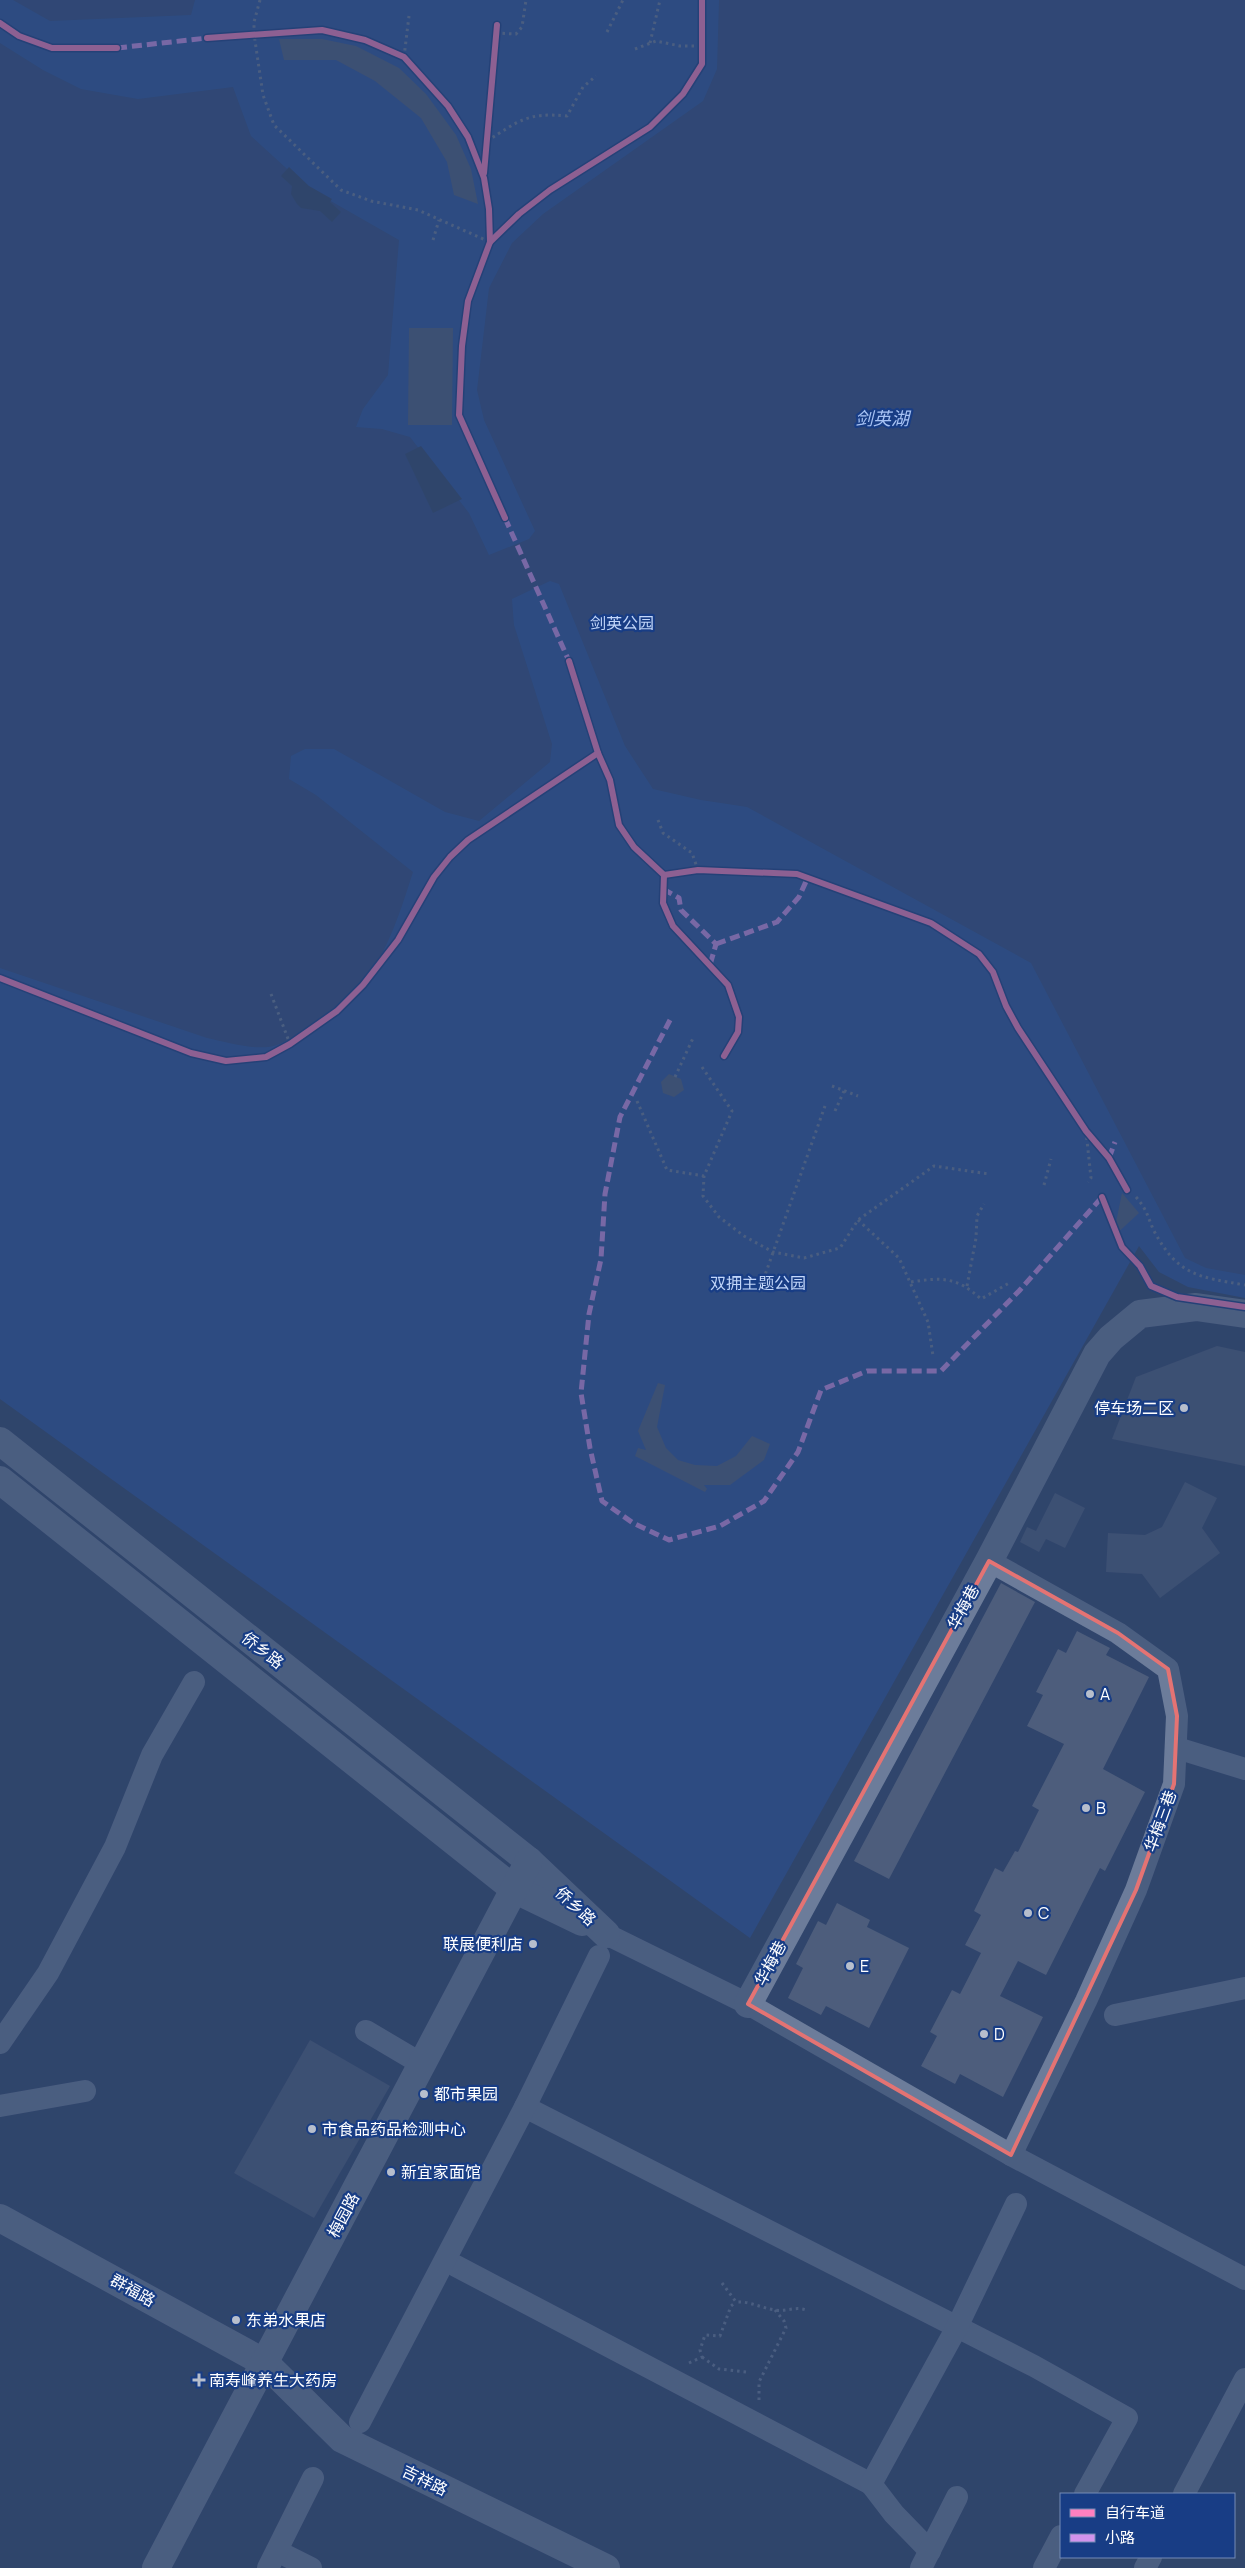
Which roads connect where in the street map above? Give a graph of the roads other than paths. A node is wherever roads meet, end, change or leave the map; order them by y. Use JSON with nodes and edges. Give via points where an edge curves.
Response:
{"nodes":[{"id":1,"x":1245,"y":1314,"type":"edge"},
{"id":2,"x":0,"y":1441,"type":"edge"},
{"id":3,"x":0,"y":1480,"type":"edge"},
{"id":4,"x":989,"y":1561,"type":"junction"},
{"id":5,"x":194,"y":1682,"type":"dead end"},
{"id":6,"x":1177,"y":1748,"type":"junction"},
{"id":7,"x":1245,"y":1769,"type":"edge"},
{"id":8,"x":529,"y":1861,"type":"junction"},
{"id":9,"x":514,"y":1889,"type":"junction"},
{"id":10,"x":603,"y":1945,"type":"junction"},
{"id":11,"x":1245,"y":1988,"type":"edge"},
{"id":12,"x":748,"y":2004,"type":"junction"},
{"id":13,"x":1115,"y":2015,"type":"dead end"},
{"id":14,"x":366,"y":2031,"type":"dead end"},
{"id":15,"x":0,"y":2043,"type":"edge"},
{"id":16,"x":415,"y":2060,"type":"dead end"},
{"id":17,"x":85,"y":2091,"type":"dead end"},
{"id":18,"x":0,"y":2106,"type":"edge"},
{"id":19,"x":525,"y":2107,"type":"junction"},
{"id":20,"x":1011,"y":2155,"type":"junction"},
{"id":21,"x":1016,"y":2204,"type":"dead end"},
{"id":22,"x":0,"y":2218,"type":"edge"},
{"id":23,"x":456,"y":2266,"type":"dead end"},
{"id":24,"x":1245,"y":2280,"type":"edge"},
{"id":25,"x":956,"y":2327,"type":"junction"},
{"id":26,"x":265,"y":2363,"type":"junction"},
{"id":27,"x":1245,"y":2379,"type":"edge"},
{"id":28,"x":360,"y":2422,"type":"dead end"},
{"id":29,"x":313,"y":2478,"type":"dead end"},
{"id":30,"x":871,"y":2484,"type":"junction"},
{"id":31,"x":1086,"y":2493,"type":"edge"},
{"id":32,"x":1185,"y":2493,"type":"edge"},
{"id":33,"x":957,"y":2497,"type":"dead end"},
{"id":34,"x":1060,"y":2538,"type":"edge"},
{"id":35,"x":273,"y":2559,"type":"edge"},
{"id":36,"x":925,"y":2560,"type":"edge"},
{"id":37,"x":156,"y":2568,"type":"edge"},
{"id":38,"x":311,"y":2568,"type":"edge"},
{"id":39,"x":606,"y":2568,"type":"edge"},
{"id":40,"x":1044,"y":2568,"type":"edge"}],
"edges":[{"from":1,"to":4,"type":"street","name":"华梅巷","via":[[1196,1307],[1140,1314],[1111,1338],[1098,1354]]},
{"from":2,"to":8,"type":"street","name":"侨乡路"},
{"from":3,"to":9,"type":"street","name":"侨乡路"},
{"from":4,"to":6,"type":"street","name":"华梅三巷","via":[[1118,1633],[1168,1669],[1177,1716]]},
{"from":4,"to":12,"type":"street","name":"华梅巷"},
{"from":5,"to":15,"type":"street","via":[[152,1756],[115,1847],[48,1973]]},
{"from":6,"to":7,"type":"street"},
{"from":6,"to":20,"type":"street","name":"华梅三巷","via":[[1174,1784],[1136,1890]]},
{"from":8,"to":9,"type":"street","name":"梅园路"},
{"from":8,"to":10,"type":"street","name":"侨乡路"},
{"from":9,"to":10,"type":"street","name":"侨乡路"},
{"from":9,"to":26,"type":"street","name":"梅园路"},
{"from":10,"to":12,"type":"street"},
{"from":10,"to":19,"type":"street"},
{"from":11,"to":13,"type":"street"},
{"from":12,"to":20,"type":"street"},
{"from":14,"to":16,"type":"street"},
{"from":17,"to":18,"type":"street"},
{"from":19,"to":25,"type":"street"},
{"from":19,"to":28,"type":"street"},
{"from":20,"to":24,"type":"street"},
{"from":21,"to":25,"type":"street"},
{"from":22,"to":26,"type":"street","name":"群福路"},
{"from":23,"to":30,"type":"street"},
{"from":25,"to":30,"type":"street"},
{"from":25,"to":31,"type":"street","via":[[1127,2418]]},
{"from":26,"to":37,"type":"street","name":"梅园路"},
{"from":26,"to":39,"type":"street","name":"吉祥路","via":[[342,2439]]},
{"from":27,"to":32,"type":"street"},
{"from":29,"to":35,"type":"street"},
{"from":30,"to":36,"type":"street"},
{"from":33,"to":36,"type":"street"},
{"from":34,"to":40,"type":"street"},
{"from":35,"to":38,"type":"street"}]}
